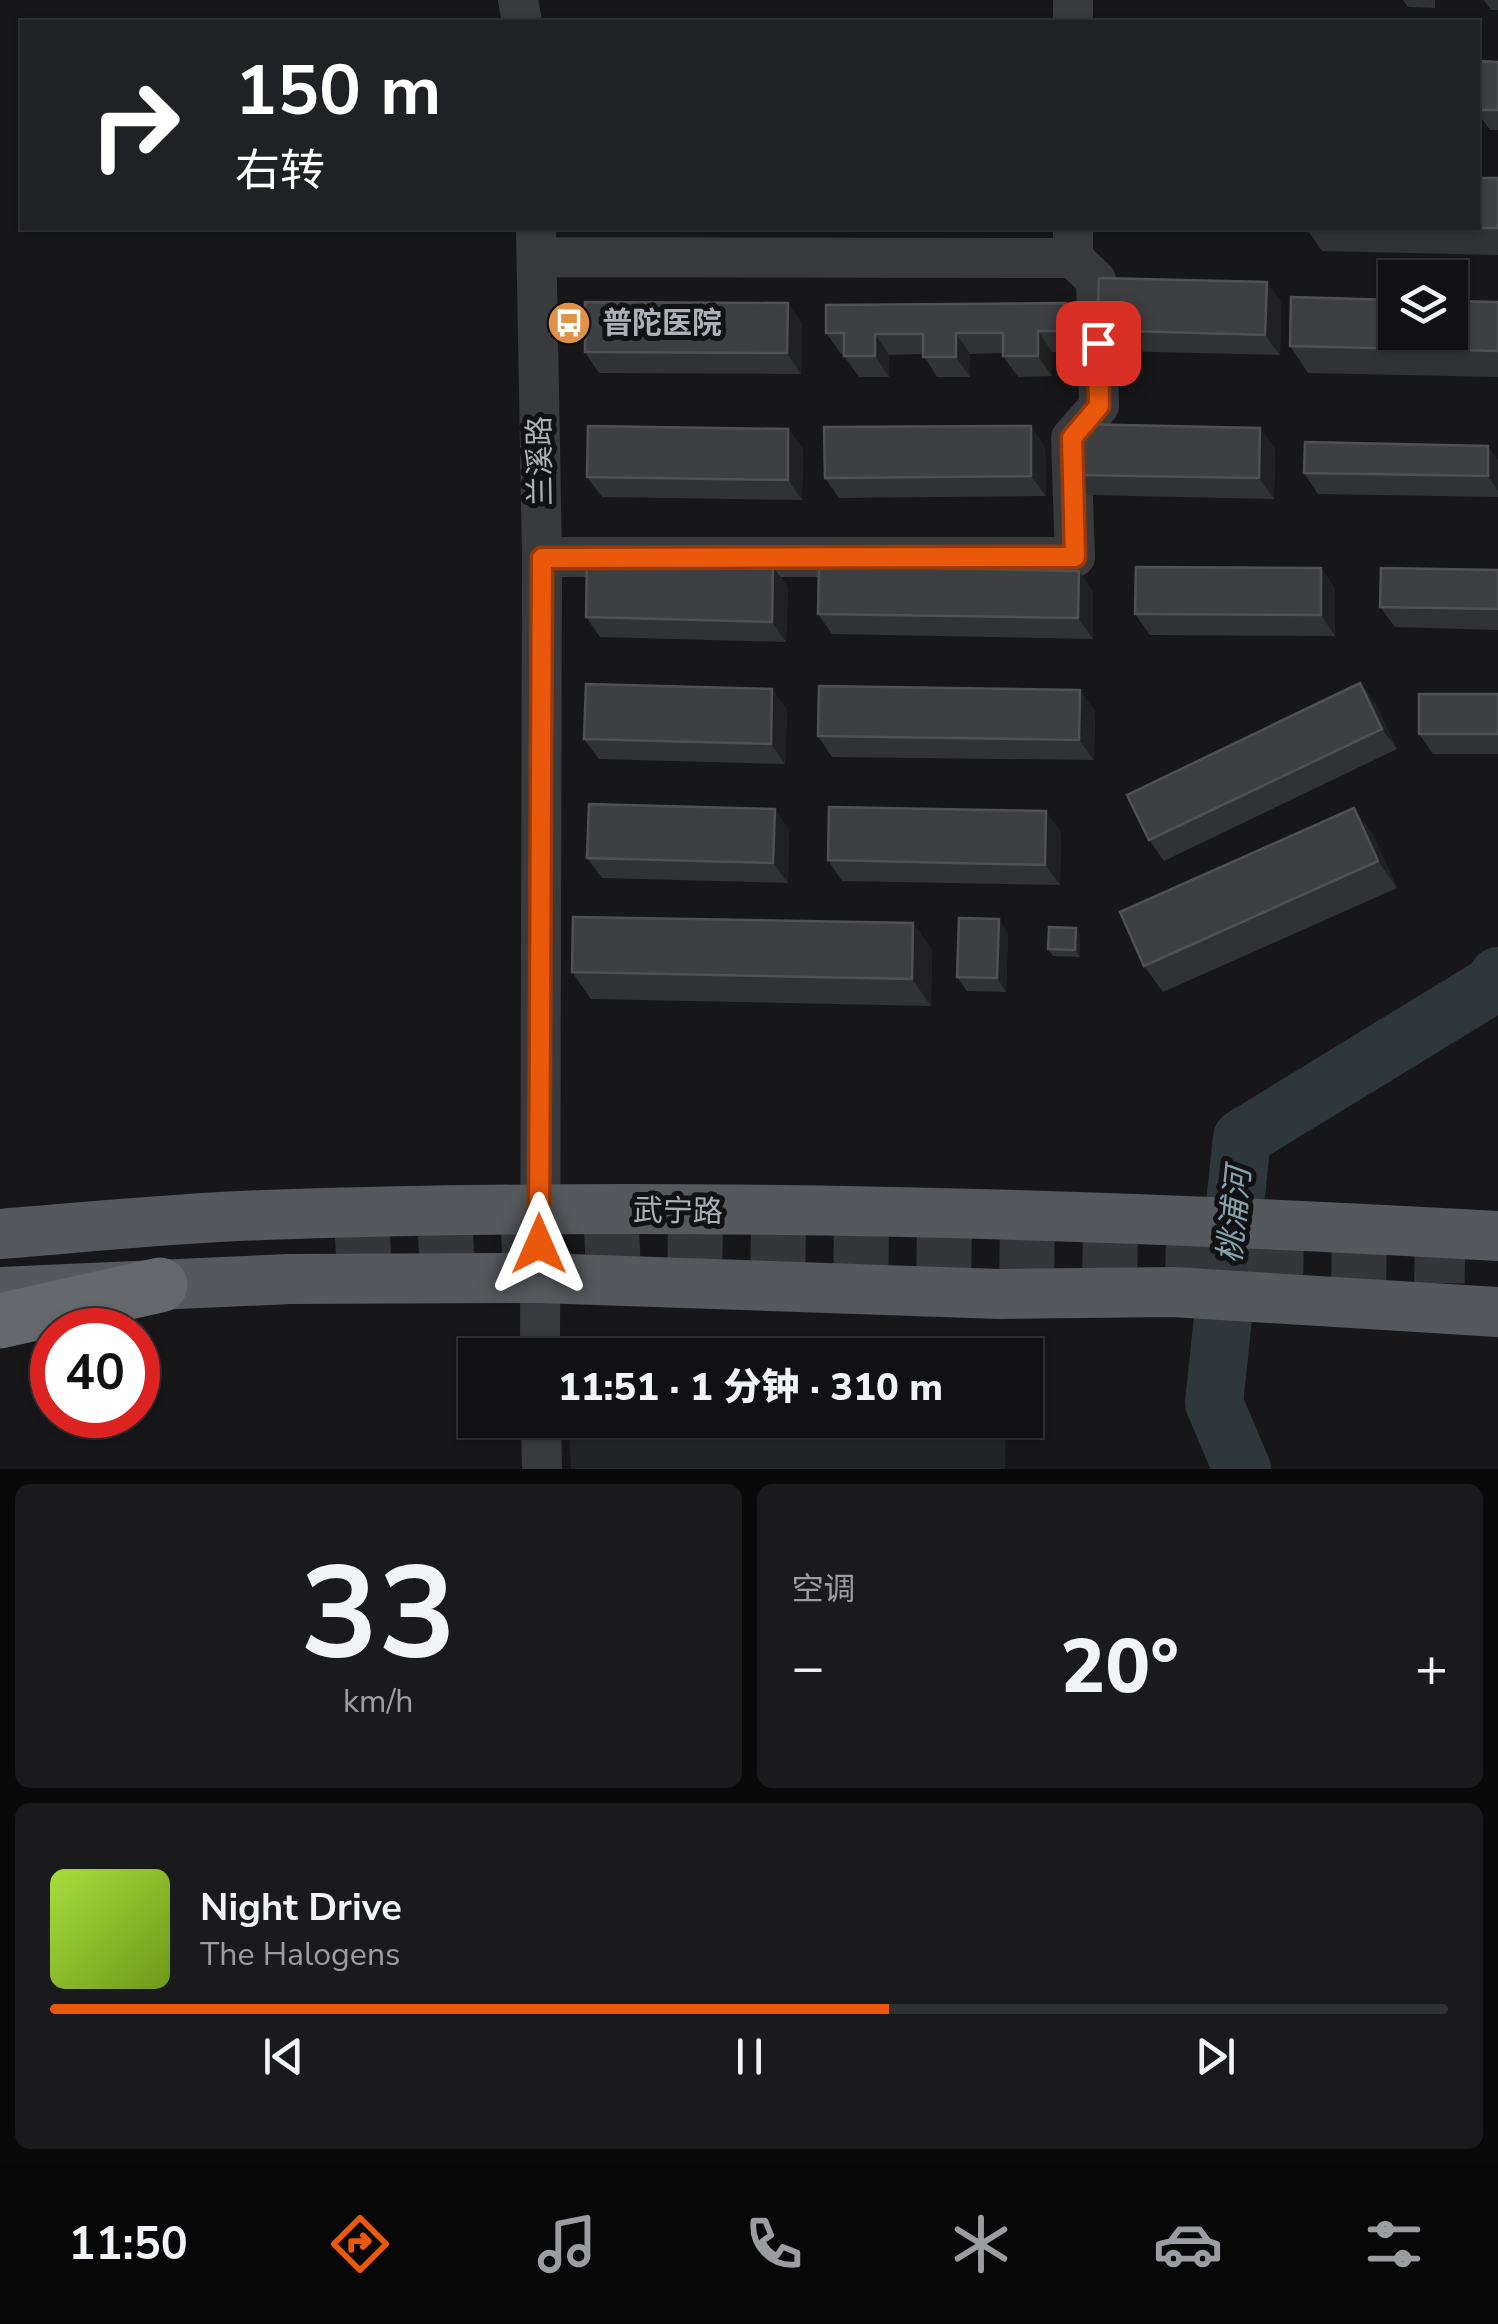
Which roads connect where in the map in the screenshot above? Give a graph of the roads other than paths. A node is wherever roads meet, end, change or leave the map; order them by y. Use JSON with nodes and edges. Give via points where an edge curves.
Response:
{"nodes":[{"id":1,"x":537,"y":242,"type":"edge"},
{"id":2,"x":1073,"y":243,"type":"edge"},
{"id":3,"x":542,"y":558,"type":"junction"},
{"id":4,"x":538,"y":1209,"type":"junction"},
{"id":5,"x":0,"y":1234,"type":"edge"},
{"id":6,"x":1498,"y":1236,"type":"edge"},
{"id":7,"x":540,"y":1278,"type":"junction"},
{"id":8,"x":160,"y":1285,"type":"junction"},
{"id":9,"x":0,"y":1292,"type":"edge"},
{"id":10,"x":1498,"y":1312,"type":"edge"},
{"id":11,"x":0,"y":1321,"type":"edge"},
{"id":12,"x":540,"y":1338,"type":"edge"},
{"id":13,"x":541,"y":1438,"type":"edge"},
{"id":14,"x":542,"y":1469,"type":"edge"}],
"edges":[{"from":1,"to":2,"type":"street"},
{"from":1,"to":3,"type":"street","name":"兰溪路"},
{"from":2,"to":3,"type":"street","via":[[1096,280],[1099,406],[1072,438],[1075,557]]},
{"from":3,"to":4,"type":"street","name":"兰溪路"},
{"from":4,"to":5,"type":"main road","name":"武宁路","via":[[260,1215]]},
{"from":4,"to":6,"type":"main road","name":"武宁路","via":[[1176,1220]]},
{"from":4,"to":7,"type":"street","name":"兰溪路"},
{"from":7,"to":8,"type":"main road"},
{"from":7,"to":10,"type":"main road","via":[[999,1294],[1172,1292]]},
{"from":7,"to":12,"type":"street","name":"兰溪路"},
{"from":8,"to":9,"type":"main road"},
{"from":8,"to":11,"type":"highway"},
{"from":13,"to":14,"type":"street"}]}
